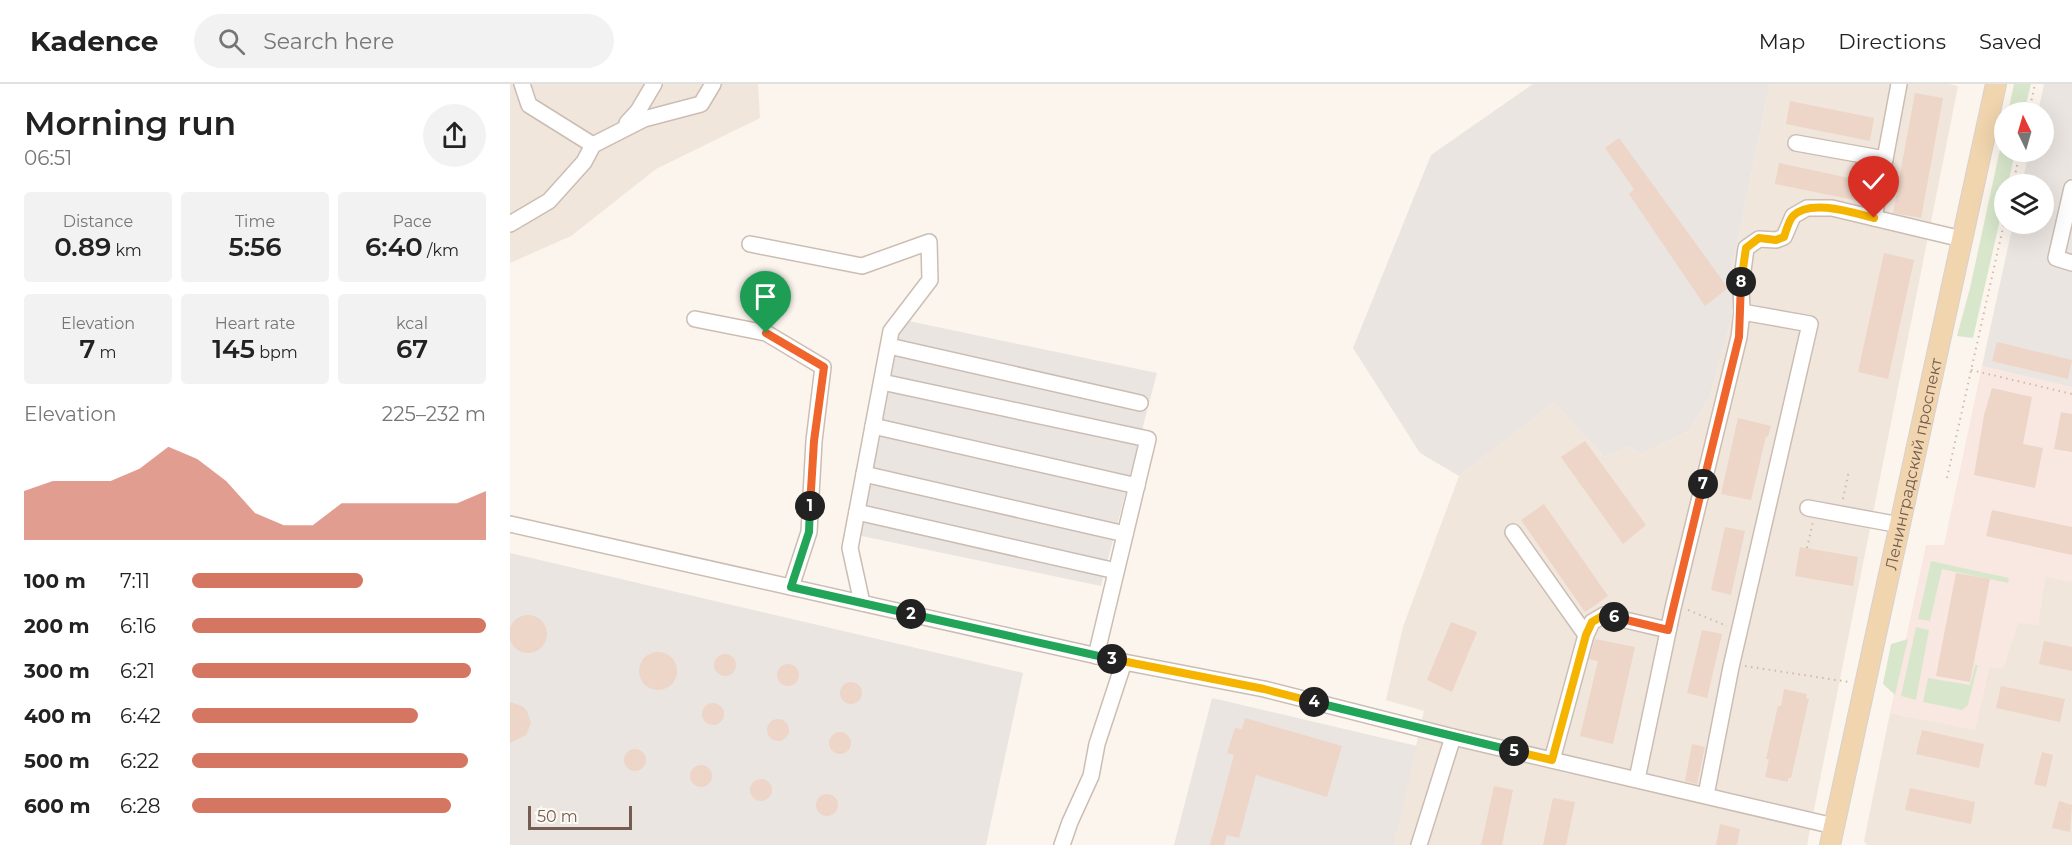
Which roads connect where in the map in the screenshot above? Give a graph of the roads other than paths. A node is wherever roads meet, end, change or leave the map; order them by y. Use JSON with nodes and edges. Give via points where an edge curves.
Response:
{"nodes":[{"id":1,"x":522,"y":84,"type":"edge"},
{"id":2,"x":654,"y":84,"type":"edge"},
{"id":3,"x":713,"y":84,"type":"edge"},
{"id":4,"x":1899,"y":84,"type":"edge"},
{"id":5,"x":1996,"y":84,"type":"edge"},
{"id":6,"x":618,"y":132,"type":"junction"},
{"id":7,"x":1796,"y":143,"type":"dead end"},
{"id":8,"x":593,"y":145,"type":"junction"},
{"id":9,"x":1885,"y":159,"type":"junction"},
{"id":10,"x":2072,"y":188,"type":"edge"},
{"id":11,"x":1874,"y":218,"type":"junction"},
{"id":12,"x":510,"y":224,"type":"edge"},
{"id":13,"x":1962,"y":238,"type":"junction"},
{"id":14,"x":750,"y":244,"type":"dead end"},
{"id":15,"x":2072,"y":263,"type":"edge"},
{"id":16,"x":1742,"y":312,"type":"junction"},
{"id":17,"x":695,"y":319,"type":"dead end"},
{"id":18,"x":889,"y":346,"type":"junction"},
{"id":19,"x":882,"y":382,"type":"junction"},
{"id":20,"x":1140,"y":403,"type":"dead end"},
{"id":21,"x":873,"y":426,"type":"junction"},
{"id":22,"x":864,"y":474,"type":"junction"},
{"id":23,"x":1137,"y":486,"type":"junction"},
{"id":24,"x":1812,"y":508,"type":"road end"},
{"id":25,"x":857,"y":512,"type":"junction"},
{"id":26,"x":510,"y":524,"type":"edge"},
{"id":27,"x":1900,"y":525,"type":"junction"},
{"id":28,"x":1513,"y":532,"type":"dead end"},
{"id":29,"x":1125,"y":534,"type":"junction"},
{"id":30,"x":1116,"y":571,"type":"junction"},
{"id":31,"x":791,"y":587,"type":"junction"},
{"id":32,"x":862,"y":603,"type":"junction"},
{"id":33,"x":1668,"y":630,"type":"junction"},
{"id":34,"x":1586,"y":635,"type":"junction"},
{"id":35,"x":1096,"y":656,"type":"junction"},
{"id":36,"x":1124,"y":662,"type":"junction"},
{"id":37,"x":1454,"y":737,"type":"junction"},
{"id":38,"x":1552,"y":760,"type":"junction"},
{"id":39,"x":1637,"y":779,"type":"junction"},
{"id":40,"x":1706,"y":795,"type":"junction"},
{"id":41,"x":1832,"y":836,"type":"edge"},
{"id":42,"x":1062,"y":845,"type":"edge"},
{"id":43,"x":1419,"y":845,"type":"edge"}],
"edges":[{"from":1,"to":8,"type":"street","via":[[529,105]]},
{"from":2,"to":6,"type":"street","via":[[638,111]]},
{"from":3,"to":6,"type":"street","via":[[701,104],[644,119]]},
{"from":4,"to":9,"type":"street"},
{"from":5,"to":13,"type":"main road","name":"Ленинградский проспект"},
{"from":6,"to":8,"type":"street"},
{"from":7,"to":9,"type":"street"},
{"from":8,"to":12,"type":"street","via":[[584,162],[549,201]]},
{"from":9,"to":11,"type":"street"},
{"from":10,"to":15,"type":"street","via":[[2056,258]]},
{"from":11,"to":13,"type":"street"},
{"from":11,"to":16,"type":"street","via":[[1832,208],[1807,208],[1793,216],[1784,237],[1759,238],[1746,248]]},
{"from":13,"to":27,"type":"main road","name":"Ленинградский проспект"},
{"from":14,"to":18,"type":"street","via":[[862,266],[929,242],[930,280],[891,331]]},
{"from":16,"to":33,"type":"street"},
{"from":16,"to":40,"type":"street","via":[[1810,324]]},
{"from":17,"to":31,"type":"street","via":[[766,333],[824,367],[814,441],[809,532]]},
{"from":18,"to":19,"type":"street"},
{"from":18,"to":20,"type":"street"},
{"from":19,"to":21,"type":"street"},
{"from":19,"to":23,"type":"street","via":[[1148,439]]},
{"from":21,"to":22,"type":"street"},
{"from":21,"to":23,"type":"street"},
{"from":22,"to":25,"type":"street"},
{"from":22,"to":29,"type":"street"},
{"from":23,"to":29,"type":"street"},
{"from":24,"to":27,"type":"street"},
{"from":25,"to":30,"type":"street"},
{"from":25,"to":32,"type":"street","via":[[850,548]]},
{"from":26,"to":31,"type":"street"},
{"from":27,"to":41,"type":"main road","name":"Ленинградский проспект"},
{"from":28,"to":34,"type":"street"},
{"from":29,"to":30,"type":"street"},
{"from":30,"to":35,"type":"street"},
{"from":31,"to":32,"type":"street"},
{"from":32,"to":35,"type":"street"},
{"from":33,"to":34,"type":"street","via":[[1604,615],[1592,622]]},
{"from":33,"to":39,"type":"street"},
{"from":34,"to":38,"type":"street"},
{"from":35,"to":36,"type":"street"},
{"from":36,"to":37,"type":"street","via":[[1264,689]]},
{"from":36,"to":42,"type":"street","via":[[1097,744],[1091,776]]},
{"from":37,"to":38,"type":"street"},
{"from":37,"to":43,"type":"street"},
{"from":38,"to":39,"type":"street"},
{"from":39,"to":40,"type":"street"},
{"from":40,"to":41,"type":"street"}]}
